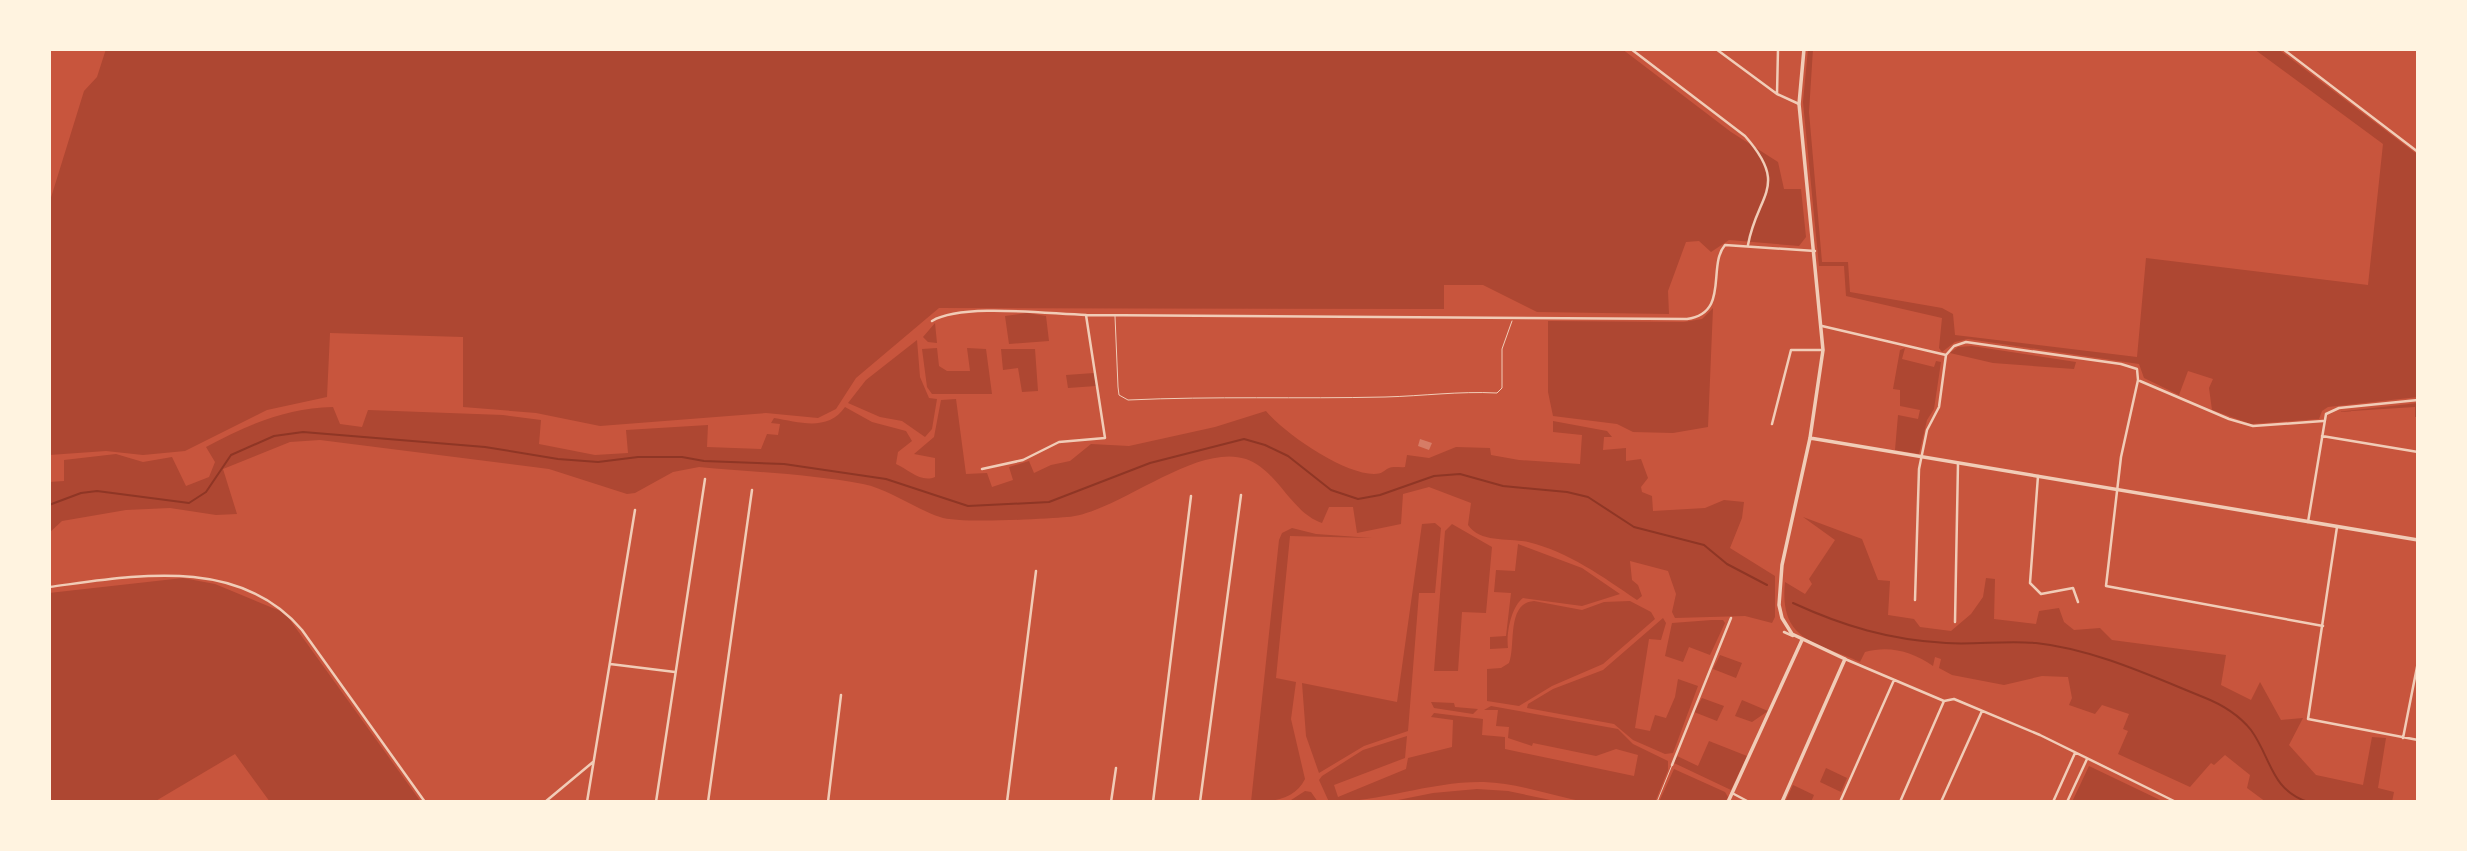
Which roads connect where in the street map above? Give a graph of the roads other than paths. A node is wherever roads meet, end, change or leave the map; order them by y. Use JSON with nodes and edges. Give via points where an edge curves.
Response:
{"nodes":[{"id":1,"x":1631,"y":49,"type":"edge"},
{"id":2,"x":1716,"y":49,"type":"edge"},
{"id":3,"x":1778,"y":49,"type":"edge"},
{"id":4,"x":1804,"y":49,"type":"edge"},
{"id":5,"x":2283,"y":49,"type":"edge"},
{"id":6,"x":1777,"y":94,"type":"junction"},
{"id":7,"x":1799,"y":104,"type":"junction"},
{"id":8,"x":2418,"y":145,"type":"edge"},
{"id":9,"x":2416,"y":150,"type":"edge"},
{"id":10,"x":1748,"y":245,"type":"junction"},
{"id":11,"x":1815,"y":251,"type":"junction"},
{"id":12,"x":1115,"y":314,"type":"junction"},
{"id":13,"x":1086,"y":315,"type":"junction"},
{"id":14,"x":1512,"y":315,"type":"junction"},
{"id":15,"x":932,"y":321,"type":"dead end"},
{"id":16,"x":1822,"y":326,"type":"junction"},
{"id":17,"x":1823,"y":350,"type":"junction"},
{"id":18,"x":1946,"y":355,"type":"junction"},
{"id":19,"x":2138,"y":380,"type":"junction"},
{"id":20,"x":2418,"y":400,"type":"edge"},
{"id":21,"x":2323,"y":421,"type":"junction"},
{"id":22,"x":1772,"y":424,"type":"dead end"},
{"id":23,"x":2322,"y":436,"type":"junction"},
{"id":24,"x":1810,"y":438,"type":"junction"},
{"id":25,"x":2418,"y":452,"type":"edge"},
{"id":26,"x":1921,"y":458,"type":"junction"},
{"id":27,"x":1958,"y":463,"type":"junction"},
{"id":28,"x":982,"y":469,"type":"dead end"},
{"id":29,"x":2038,"y":476,"type":"junction"},
{"id":30,"x":705,"y":480,"type":"dead end"},
{"id":31,"x":752,"y":490,"type":"dead end"},
{"id":32,"x":2116,"y":490,"type":"junction"},
{"id":33,"x":1241,"y":495,"type":"dead end"},
{"id":34,"x":1191,"y":496,"type":"dead end"},
{"id":35,"x":635,"y":510,"type":"dead end"},
{"id":36,"x":2308,"y":522,"type":"junction"},
{"id":37,"x":2337,"y":526,"type":"junction"},
{"id":38,"x":2418,"y":540,"type":"edge"},
{"id":39,"x":1036,"y":570,"type":"dead end"},
{"id":40,"x":49,"y":587,"type":"edge"},
{"id":41,"x":1915,"y":600,"type":"dead end"},
{"id":42,"x":2078,"y":602,"type":"dead end"},
{"id":43,"x":1731,"y":618,"type":"dead end"},
{"id":44,"x":1955,"y":622,"type":"dead end"},
{"id":45,"x":2323,"y":626,"type":"junction"},
{"id":46,"x":1784,"y":632,"type":"dead end"},
{"id":47,"x":1800,"y":639,"type":"junction"},
{"id":48,"x":1845,"y":659,"type":"junction"},
{"id":49,"x":2418,"y":662,"type":"edge"},
{"id":50,"x":610,"y":664,"type":"junction"},
{"id":51,"x":676,"y":672,"type":"junction"},
{"id":52,"x":1894,"y":681,"type":"junction"},
{"id":53,"x":841,"y":695,"type":"dead end"},
{"id":54,"x":1944,"y":701,"type":"junction"},
{"id":55,"x":1982,"y":711,"type":"junction"},
{"id":56,"x":2403,"y":738,"type":"junction"},
{"id":57,"x":2418,"y":740,"type":"edge"},
{"id":58,"x":2075,"y":753,"type":"junction"},
{"id":59,"x":2087,"y":759,"type":"junction"},
{"id":60,"x":594,"y":761,"type":"junction"},
{"id":61,"x":1672,"y":765,"type":"joint"},
{"id":62,"x":1116,"y":768,"type":"dead end"},
{"id":63,"x":1732,"y":793,"type":"junction"},
{"id":64,"x":425,"y":802,"type":"edge"},
{"id":65,"x":545,"y":802,"type":"edge"},
{"id":66,"x":587,"y":802,"type":"edge"},
{"id":67,"x":656,"y":802,"type":"edge"},
{"id":68,"x":708,"y":802,"type":"edge"},
{"id":69,"x":828,"y":802,"type":"edge"},
{"id":70,"x":1007,"y":802,"type":"edge"},
{"id":71,"x":1111,"y":802,"type":"edge"},
{"id":72,"x":1153,"y":802,"type":"edge"},
{"id":73,"x":1200,"y":802,"type":"edge"},
{"id":74,"x":1657,"y":802,"type":"edge"},
{"id":75,"x":1728,"y":802,"type":"edge"},
{"id":76,"x":1749,"y":802,"type":"edge"},
{"id":77,"x":1782,"y":802,"type":"edge"},
{"id":78,"x":1840,"y":802,"type":"edge"},
{"id":79,"x":1900,"y":802,"type":"edge"},
{"id":80,"x":1941,"y":802,"type":"edge"},
{"id":81,"x":2053,"y":802,"type":"edge"},
{"id":82,"x":2067,"y":802,"type":"edge"},
{"id":83,"x":2176,"y":802,"type":"edge"}],
"edges":[{"from":1,"to":10,"type":"street","via":[[1757,149],[1769,190]]},
{"from":2,"to":6,"type":"street"},
{"from":3,"to":6,"type":"street"},
{"from":4,"to":7,"type":"street"},
{"from":5,"to":9,"type":"street"},
{"from":6,"to":7,"type":"street"},
{"from":7,"to":11,"type":"street"},
{"from":8,"to":9,"type":"street"},
{"from":10,"to":11,"type":"street"},
{"from":10,"to":14,"type":"street","via":[[1723,247],[1713,298],[1695,317]]},
{"from":11,"to":16,"type":"street"},
{"from":12,"to":13,"type":"street"},
{"from":12,"to":14,"type":"street"},
{"from":12,"to":14,"type":"lane","via":[[1119,395],[1128,400],[1497,393],[1502,388],[1503,349]]},
{"from":13,"to":15,"type":"street","via":[[954,312]]},
{"from":13,"to":28,"type":"street","via":[[1105,438],[1059,442],[1023,460]]},
{"from":16,"to":17,"type":"street"},
{"from":16,"to":18,"type":"street"},
{"from":17,"to":22,"type":"street","via":[[1791,350]]},
{"from":17,"to":24,"type":"street"},
{"from":18,"to":19,"type":"street","via":[[1966,342],[2121,364],[2137,369]]},
{"from":18,"to":26,"type":"street","via":[[1939,407],[1927,429]]},
{"from":19,"to":21,"type":"street","via":[[2246,424]]},
{"from":19,"to":32,"type":"street"},
{"from":20,"to":21,"type":"street","via":[[2334,409]]},
{"from":21,"to":23,"type":"street"},
{"from":23,"to":25,"type":"street"},
{"from":23,"to":36,"type":"street"},
{"from":24,"to":26,"type":"street"},
{"from":24,"to":47,"type":"street","via":[[1779,599],[1782,618]]},
{"from":26,"to":27,"type":"street"},
{"from":26,"to":41,"type":"street"},
{"from":27,"to":29,"type":"street"},
{"from":27,"to":44,"type":"street"},
{"from":29,"to":32,"type":"street"},
{"from":29,"to":42,"type":"street","via":[[2030,583],[2040,594],[2073,588]]},
{"from":30,"to":51,"type":"street"},
{"from":31,"to":68,"type":"street"},
{"from":32,"to":36,"type":"street"},
{"from":32,"to":45,"type":"street","via":[[2106,586]]},
{"from":33,"to":73,"type":"street"},
{"from":34,"to":72,"type":"street"},
{"from":35,"to":50,"type":"street"},
{"from":36,"to":37,"type":"street"},
{"from":37,"to":38,"type":"street"},
{"from":37,"to":45,"type":"street"},
{"from":39,"to":70,"type":"street"},
{"from":40,"to":64,"type":"street","via":[[184,574],[274,604],[302,630]]},
{"from":43,"to":61,"type":"street"},
{"from":45,"to":56,"type":"street","via":[[2308,719]]},
{"from":46,"to":47,"type":"street"},
{"from":47,"to":48,"type":"street"},
{"from":47,"to":63,"type":"street"},
{"from":48,"to":52,"type":"street"},
{"from":48,"to":77,"type":"street"},
{"from":49,"to":56,"type":"street"},
{"from":50,"to":51,"type":"street"},
{"from":50,"to":60,"type":"street"},
{"from":51,"to":67,"type":"street"},
{"from":52,"to":54,"type":"street"},
{"from":52,"to":78,"type":"street"},
{"from":53,"to":69,"type":"street"},
{"from":54,"to":55,"type":"street","via":[[1954,699]]},
{"from":54,"to":79,"type":"street"},
{"from":55,"to":58,"type":"street"},
{"from":55,"to":80,"type":"street"},
{"from":56,"to":57,"type":"street"},
{"from":58,"to":59,"type":"street"},
{"from":58,"to":81,"type":"street"},
{"from":59,"to":82,"type":"street"},
{"from":59,"to":83,"type":"street"},
{"from":60,"to":65,"type":"street"},
{"from":60,"to":66,"type":"street"},
{"from":61,"to":74,"type":"lane"},
{"from":62,"to":71,"type":"street"},
{"from":63,"to":75,"type":"street"},
{"from":63,"to":76,"type":"street"}]}
